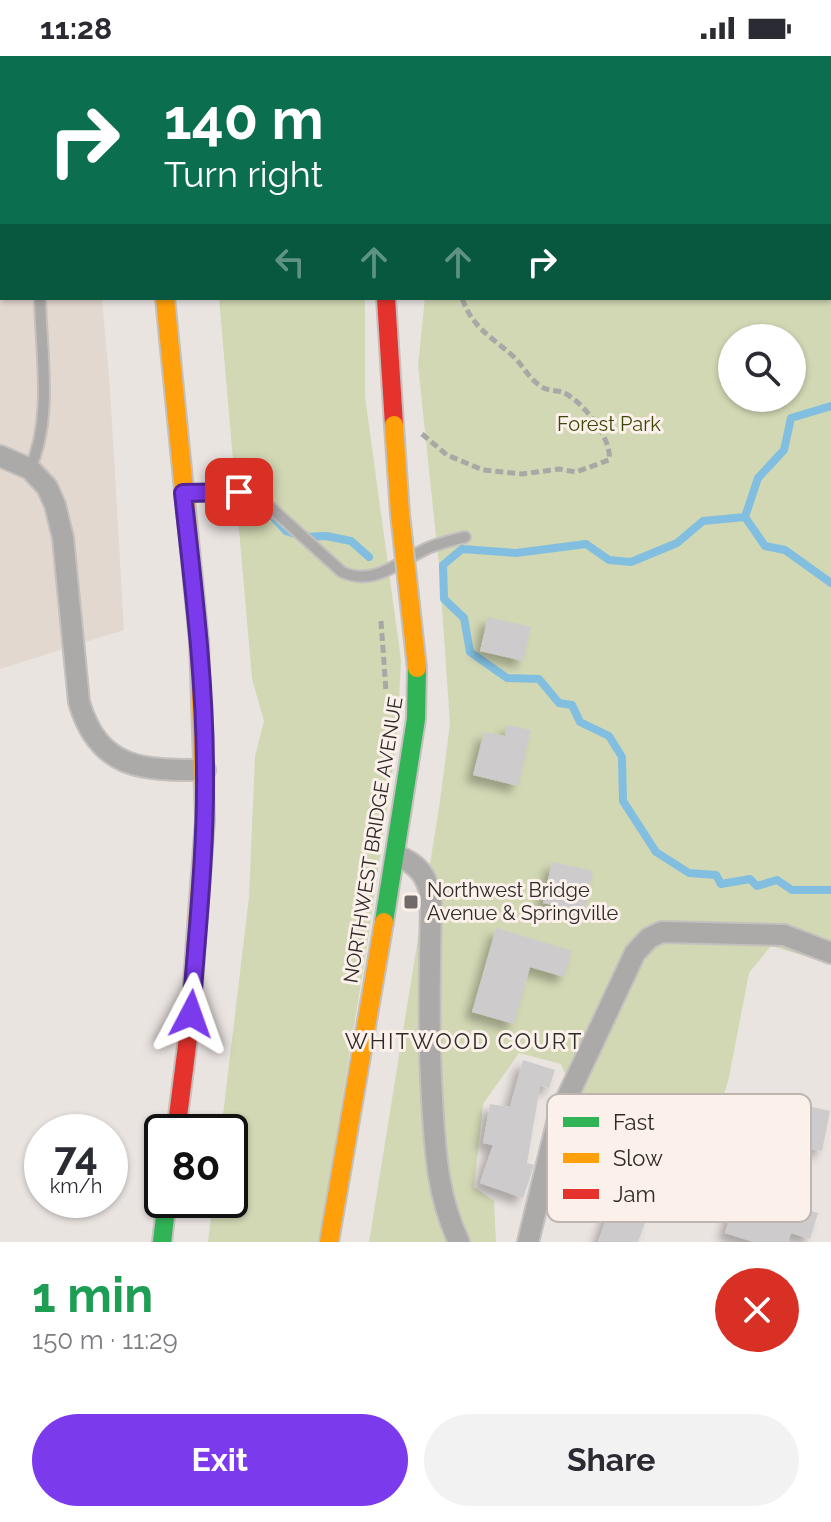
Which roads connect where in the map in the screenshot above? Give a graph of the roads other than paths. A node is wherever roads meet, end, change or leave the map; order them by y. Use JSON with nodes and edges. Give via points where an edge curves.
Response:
{"nodes":[{"id":1,"x":40,"y":300,"type":"edge"},
{"id":2,"x":165,"y":300,"type":"edge"},
{"id":3,"x":386,"y":300,"type":"edge"},
{"id":4,"x":0,"y":456,"type":"edge"},
{"id":5,"x":30,"y":469,"type":"junction"},
{"id":6,"x":183,"y":493,"type":"junction"},
{"id":7,"x":465,"y":537,"type":"dead end"},
{"id":8,"x":205,"y":770,"type":"junction"},
{"id":9,"x":396,"y":855,"type":"junction"},
{"id":10,"x":831,"y":953,"type":"edge"},
{"id":11,"x":569,"y":1094,"type":"edge"},
{"id":12,"x":178,"y":1114,"type":"edge"},
{"id":13,"x":547,"y":1164,"type":"edge"},
{"id":14,"x":165,"y":1218,"type":"edge"},
{"id":15,"x":162,"y":1242,"type":"edge"},
{"id":16,"x":329,"y":1242,"type":"edge"},
{"id":17,"x":459,"y":1242,"type":"edge"},
{"id":18,"x":528,"y":1242,"type":"edge"}],
"edges":[{"from":1,"to":5,"type":"lane","via":[[43,425]]},
{"from":2,"to":6,"type":"main road"},
{"from":3,"to":9,"type":"main road","name":"NORTHWEST BRIDGE AVENUE","bridge":true,"via":[[400,514],[417,668],[416,719]]},
{"from":4,"to":5,"type":"street"},
{"from":5,"to":8,"type":"street","via":[[47,487],[63,538],[85,723],[106,751],[138,768]]},
{"from":6,"to":7,"type":"lane","via":[[259,497],[342,572],[363,578]]},
{"from":6,"to":8,"type":"main road","via":[[199,641]]},
{"from":8,"to":12,"type":"main road","via":[[191,1014]]},
{"from":9,"to":16,"type":"main road","name":"NORTHWEST BRIDGE AVENUE"},
{"from":9,"to":17,"type":"street","via":[[416,865],[429,886],[428,1037],[435,1159]]},
{"from":10,"to":11,"type":"street","via":[[784,935],[662,932],[649,938],[635,953]]},
{"from":13,"to":18,"type":"street"},
{"from":14,"to":15,"type":"main road"}]}
